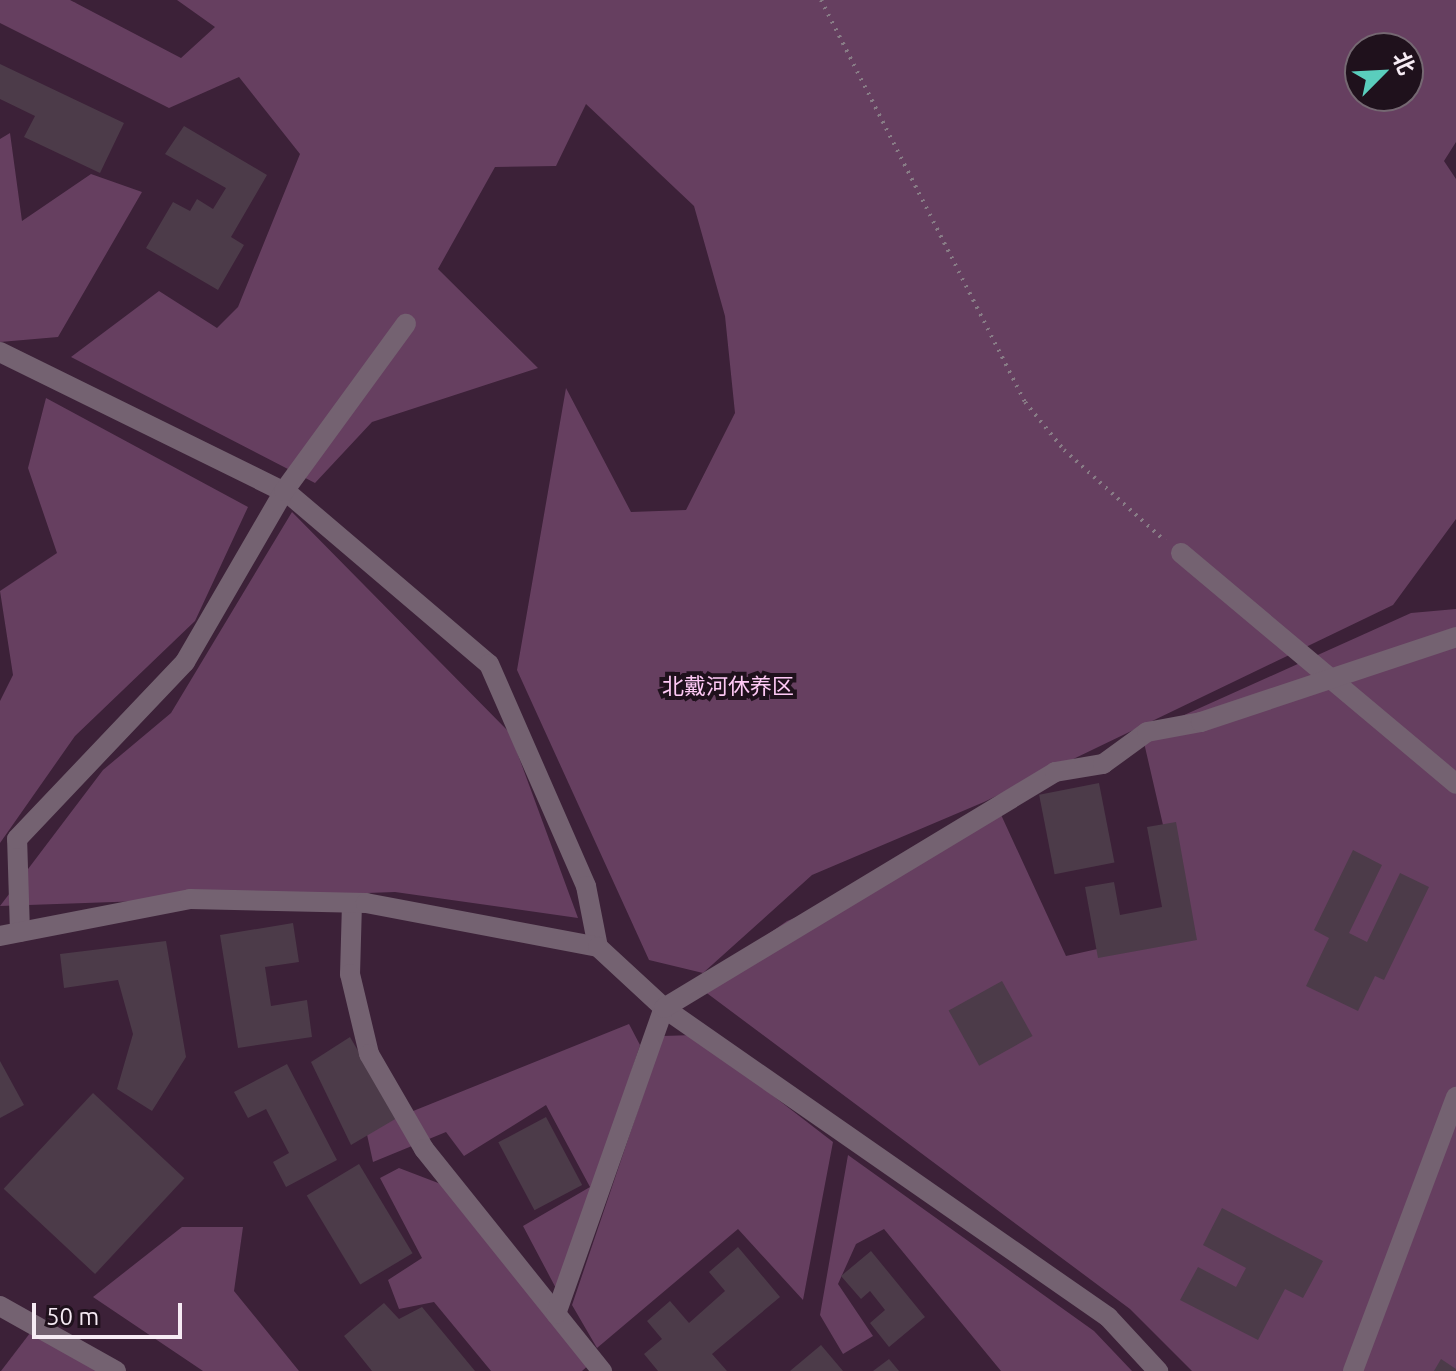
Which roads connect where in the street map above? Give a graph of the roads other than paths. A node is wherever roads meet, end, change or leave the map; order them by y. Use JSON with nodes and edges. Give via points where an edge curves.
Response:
{"nodes":[{"id":1,"x":406,"y":324,"type":"dead end"},
{"id":2,"x":0,"y":352,"type":"edge"},
{"id":3,"x":284,"y":491,"type":"junction"},
{"id":4,"x":1181,"y":553,"type":"road end"},
{"id":5,"x":1456,"y":637,"type":"edge"},
{"id":6,"x":1327,"y":679,"type":"junction"},
{"id":7,"x":1456,"y":784,"type":"edge"},
{"id":8,"x":352,"y":903,"type":"junction"},
{"id":9,"x":10,"y":934,"type":"edge"},
{"id":10,"x":598,"y":947,"type":"junction"},
{"id":11,"x":664,"y":1008,"type":"junction"},
{"id":12,"x":1456,"y":1097,"type":"edge"},
{"id":13,"x":0,"y":1306,"type":"edge"},
{"id":14,"x":556,"y":1314,"type":"junction"},
{"id":15,"x":116,"y":1371,"type":"edge"},
{"id":16,"x":602,"y":1371,"type":"edge"},
{"id":17,"x":1158,"y":1371,"type":"edge"},
{"id":18,"x":1353,"y":1371,"type":"edge"}],
"edges":[{"from":1,"to":3,"type":"street"},
{"from":2,"to":3,"type":"street"},
{"from":3,"to":9,"type":"street","via":[[185,662],[17,839]]},
{"from":3,"to":10,"type":"street","via":[[489,664],[586,886]]},
{"from":4,"to":6,"type":"street"},
{"from":5,"to":6,"type":"street"},
{"from":6,"to":7,"type":"street"},
{"from":6,"to":11,"type":"street","via":[[1147,732],[1103,764],[1055,772]]},
{"from":8,"to":9,"type":"street","via":[[190,899]]},
{"from":8,"to":10,"type":"street"},
{"from":8,"to":14,"type":"street","via":[[350,974],[369,1054],[424,1149]]},
{"from":10,"to":11,"type":"street"},
{"from":11,"to":14,"type":"street"},
{"from":11,"to":17,"type":"street","via":[[1108,1317]]},
{"from":12,"to":18,"type":"street"},
{"from":13,"to":15,"type":"street"},
{"from":14,"to":16,"type":"street"}]}
